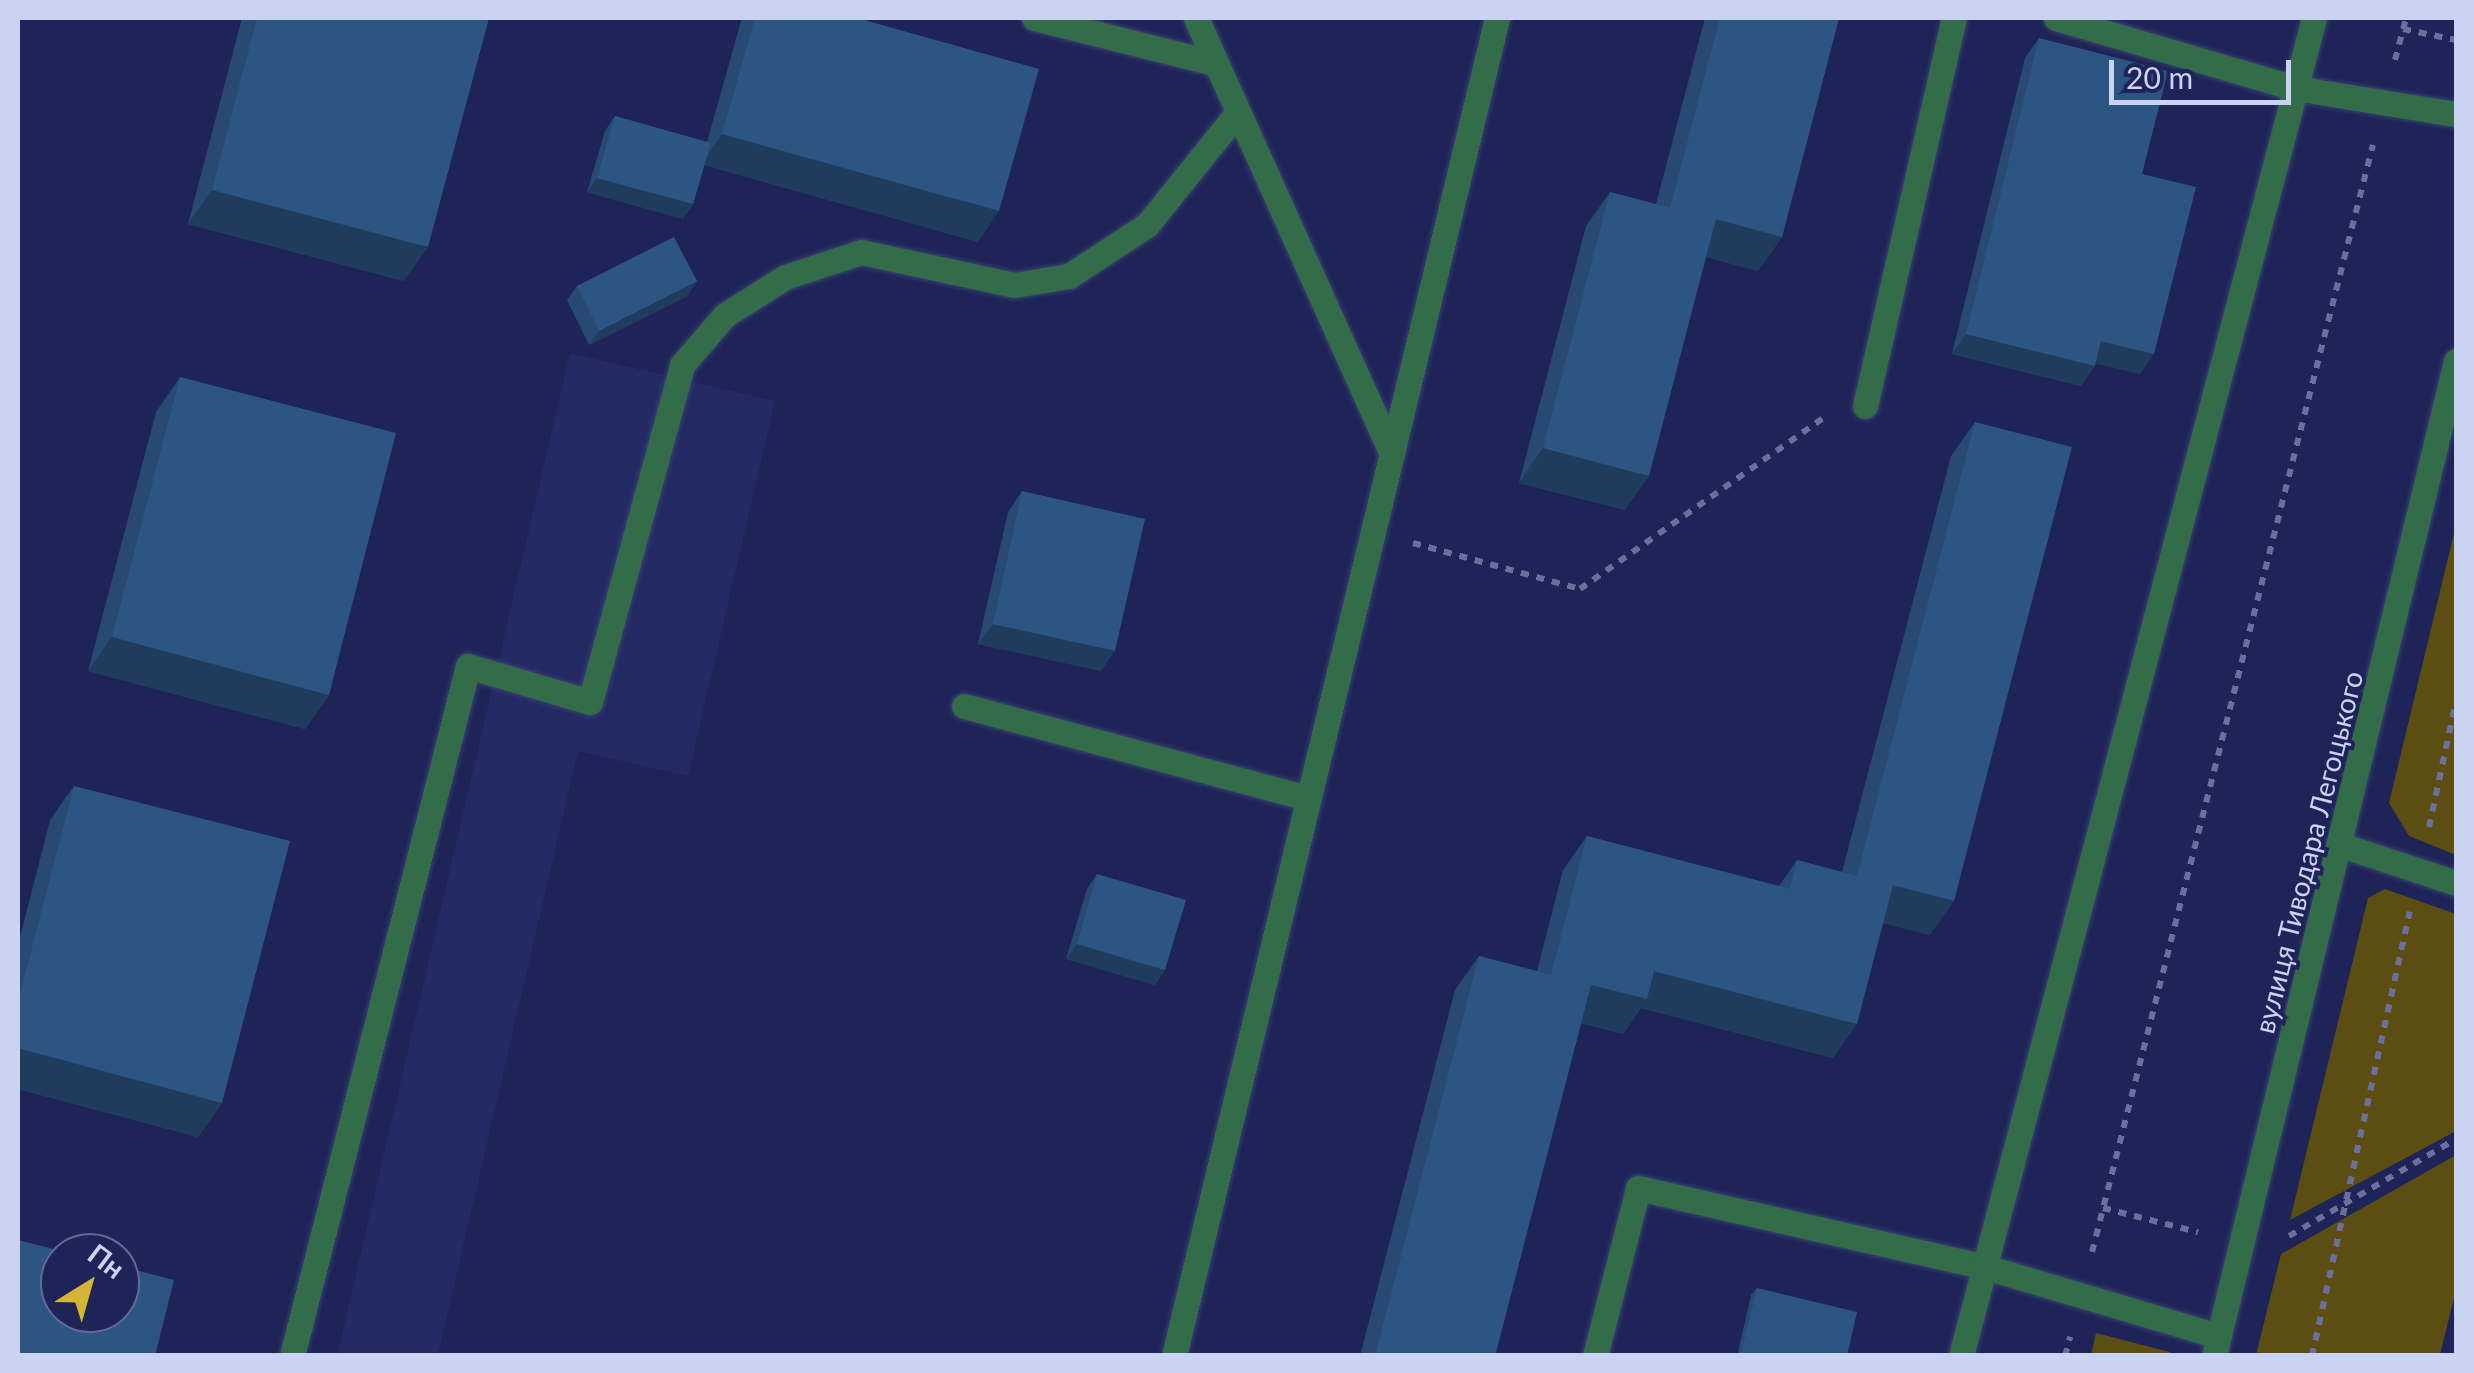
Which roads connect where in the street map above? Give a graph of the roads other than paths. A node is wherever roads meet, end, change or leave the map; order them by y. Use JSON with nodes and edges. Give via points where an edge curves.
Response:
{"nodes":[{"id":1,"x":1034,"y":18,"type":"edge"},
{"id":2,"x":1196,"y":18,"type":"edge"},
{"id":3,"x":1497,"y":18,"type":"edge"},
{"id":4,"x":1954,"y":18,"type":"edge"},
{"id":5,"x":2056,"y":18,"type":"edge"},
{"id":6,"x":2314,"y":18,"type":"edge"},
{"id":7,"x":1214,"y":63,"type":"junction"},
{"id":8,"x":2295,"y":88,"type":"junction"},
{"id":9,"x":1237,"y":113,"type":"junction"},
{"id":10,"x":2456,"y":114,"type":"edge"},
{"id":11,"x":2456,"y":361,"type":"edge"},
{"id":12,"x":1868,"y":396,"type":"road end"},
{"id":13,"x":1392,"y":454,"type":"junction"},
{"id":14,"x":964,"y":706,"type":"dead end"},
{"id":15,"x":1308,"y":798,"type":"junction"},
{"id":16,"x":2342,"y":845,"type":"junction"},
{"id":17,"x":2456,"y":882,"type":"edge"},
{"id":18,"x":1982,"y":1266,"type":"junction"},
{"id":19,"x":2217,"y":1346,"type":"edge"},
{"id":20,"x":292,"y":1356,"type":"edge"},
{"id":21,"x":1174,"y":1356,"type":"edge"},
{"id":22,"x":1595,"y":1356,"type":"edge"},
{"id":23,"x":1961,"y":1356,"type":"edge"}],
"edges":[{"from":1,"to":7,"type":"street"},
{"from":2,"to":7,"type":"street"},
{"from":3,"to":13,"type":"street"},
{"from":4,"to":12,"type":"street"},
{"from":5,"to":8,"type":"street"},
{"from":6,"to":8,"type":"street"},
{"from":7,"to":9,"type":"street"},
{"from":8,"to":10,"type":"street"},
{"from":8,"to":18,"type":"street"},
{"from":9,"to":13,"type":"street"},
{"from":9,"to":20,"type":"street","via":[[1147,225],[1069,276],[1015,285],[860,252],[784,277],[725,315],[682,365],[590,702],[468,666]]},
{"from":11,"to":16,"type":"street","name":"вулиця Тиводара Легоцького"},
{"from":13,"to":15,"type":"street"},
{"from":14,"to":15,"type":"street"},
{"from":15,"to":21,"type":"street"},
{"from":16,"to":17,"type":"street"},
{"from":16,"to":19,"type":"street","name":"вулиця Тиводара Легоцького"},
{"from":18,"to":19,"type":"street"},
{"from":18,"to":22,"type":"street","via":[[1638,1188]]},
{"from":18,"to":23,"type":"street"}]}
